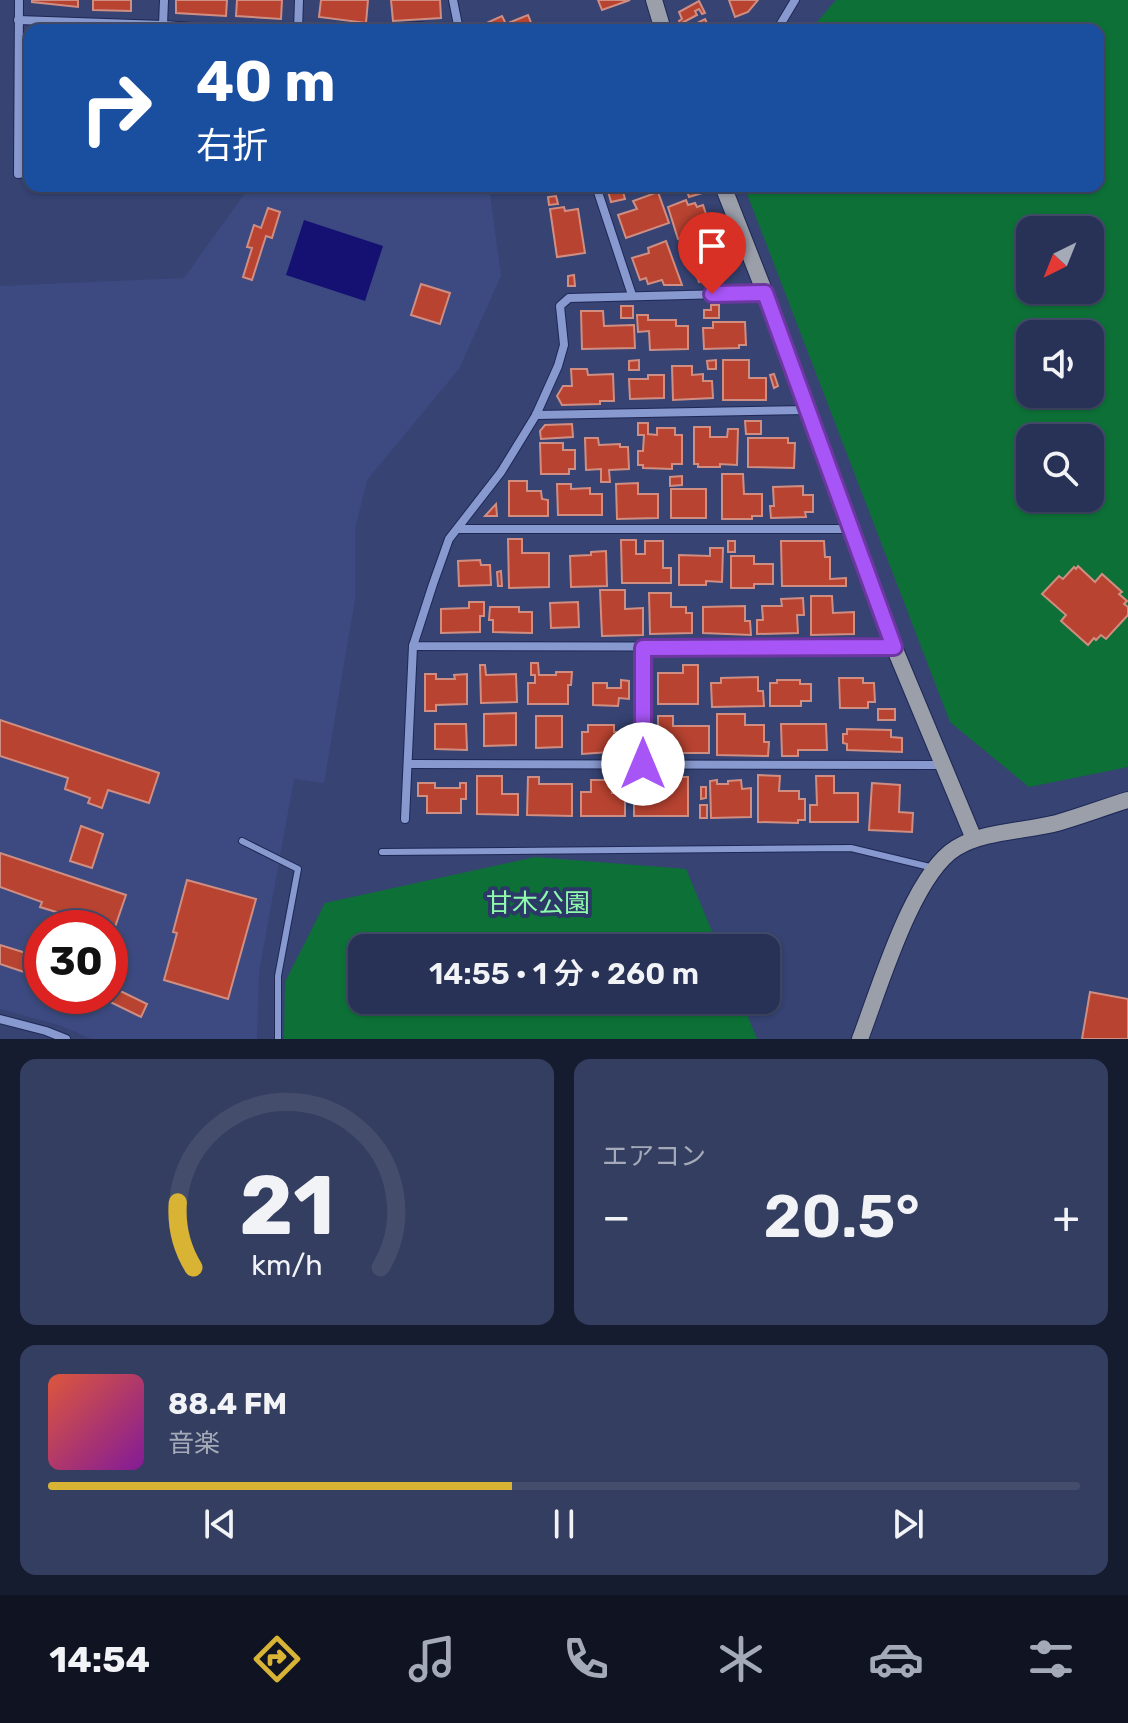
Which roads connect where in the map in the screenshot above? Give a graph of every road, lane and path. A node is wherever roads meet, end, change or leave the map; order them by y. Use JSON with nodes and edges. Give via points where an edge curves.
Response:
{"nodes":[{"id":1,"x":19,"y":0,"type":"edge"},
{"id":2,"x":164,"y":0,"type":"edge"},
{"id":3,"x":299,"y":0,"type":"edge"},
{"id":4,"x":453,"y":0,"type":"edge"},
{"id":5,"x":654,"y":0,"type":"edge"},
{"id":6,"x":795,"y":0,"type":"edge"},
{"id":7,"x":18,"y":20,"type":"junction"},
{"id":8,"x":90,"y":24,"type":"edge"},
{"id":9,"x":163,"y":24,"type":"edge"},
{"id":10,"x":298,"y":24,"type":"edge"},
{"id":11,"x":458,"y":24,"type":"edge"},
{"id":12,"x":661,"y":24,"type":"edge"},
{"id":13,"x":781,"y":24,"type":"edge"},
{"id":14,"x":24,"y":173,"type":"edge"},
{"id":15,"x":598,"y":192,"type":"edge"},
{"id":16,"x":725,"y":192,"type":"edge"},
{"id":17,"x":765,"y":293,"type":"junction"},
{"id":18,"x":632,"y":295,"type":"junction"},
{"id":19,"x":807,"y":410,"type":"junction"},
{"id":20,"x":536,"y":415,"type":"junction"},
{"id":21,"x":458,"y":529,"type":"junction"},
{"id":22,"x":851,"y":529,"type":"junction"},
{"id":23,"x":413,"y":646,"type":"junction"},
{"id":24,"x":894,"y":647,"type":"junction"},
{"id":25,"x":643,"y":648,"type":"junction"},
{"id":26,"x":408,"y":764,"type":"junction"},
{"id":27,"x":643,"y":764,"type":"junction"},
{"id":28,"x":944,"y":765,"type":"junction"},
{"id":29,"x":1128,"y":800,"type":"edge"},
{"id":30,"x":405,"y":819,"type":"dead end"},
{"id":31,"x":974,"y":839,"type":"junction"},
{"id":32,"x":242,"y":841,"type":"dead end"},
{"id":33,"x":382,"y":852,"type":"dead end"},
{"id":34,"x":934,"y":868,"type":"junction"},
{"id":35,"x":0,"y":1019,"type":"edge"},
{"id":36,"x":66,"y":1039,"type":"edge"},
{"id":37,"x":278,"y":1039,"type":"edge"},
{"id":38,"x":860,"y":1039,"type":"edge"}],
"edges":[{"from":1,"to":7,"type":"street"},
{"from":2,"to":9,"type":"street"},
{"from":3,"to":10,"type":"street"},
{"from":4,"to":11,"type":"street"},
{"from":5,"to":12,"type":"street"},
{"from":6,"to":13,"type":"street"},
{"from":7,"to":8,"type":"street"},
{"from":7,"to":14,"type":"street","via":[[18,174]]},
{"from":15,"to":18,"type":"street"},
{"from":16,"to":17,"type":"street"},
{"from":17,"to":18,"type":"street"},
{"from":17,"to":19,"type":"street"},
{"from":18,"to":20,"type":"street","via":[[569,298],[560,306],[564,345]]},
{"from":19,"to":20,"type":"street"},
{"from":19,"to":22,"type":"street"},
{"from":20,"to":21,"type":"street"},
{"from":21,"to":22,"type":"street"},
{"from":21,"to":23,"type":"street","via":[[449,539]]},
{"from":22,"to":24,"type":"street"},
{"from":23,"to":25,"type":"street"},
{"from":23,"to":26,"type":"street"},
{"from":24,"to":25,"type":"street"},
{"from":24,"to":28,"type":"street"},
{"from":25,"to":27,"type":"street"},
{"from":26,"to":27,"type":"street"},
{"from":26,"to":30,"type":"street"},
{"from":27,"to":28,"type":"street"},
{"from":28,"to":31,"type":"street"},
{"from":29,"to":31,"type":"street","via":[[1058,823]]},
{"from":31,"to":34,"type":"street"},
{"from":32,"to":37,"type":"lane","via":[[298,869],[278,976]]},
{"from":33,"to":34,"type":"lane","via":[[851,848]]},
{"from":34,"to":38,"type":"street","via":[[907,915]]},
{"from":35,"to":36,"type":"street"}]}
